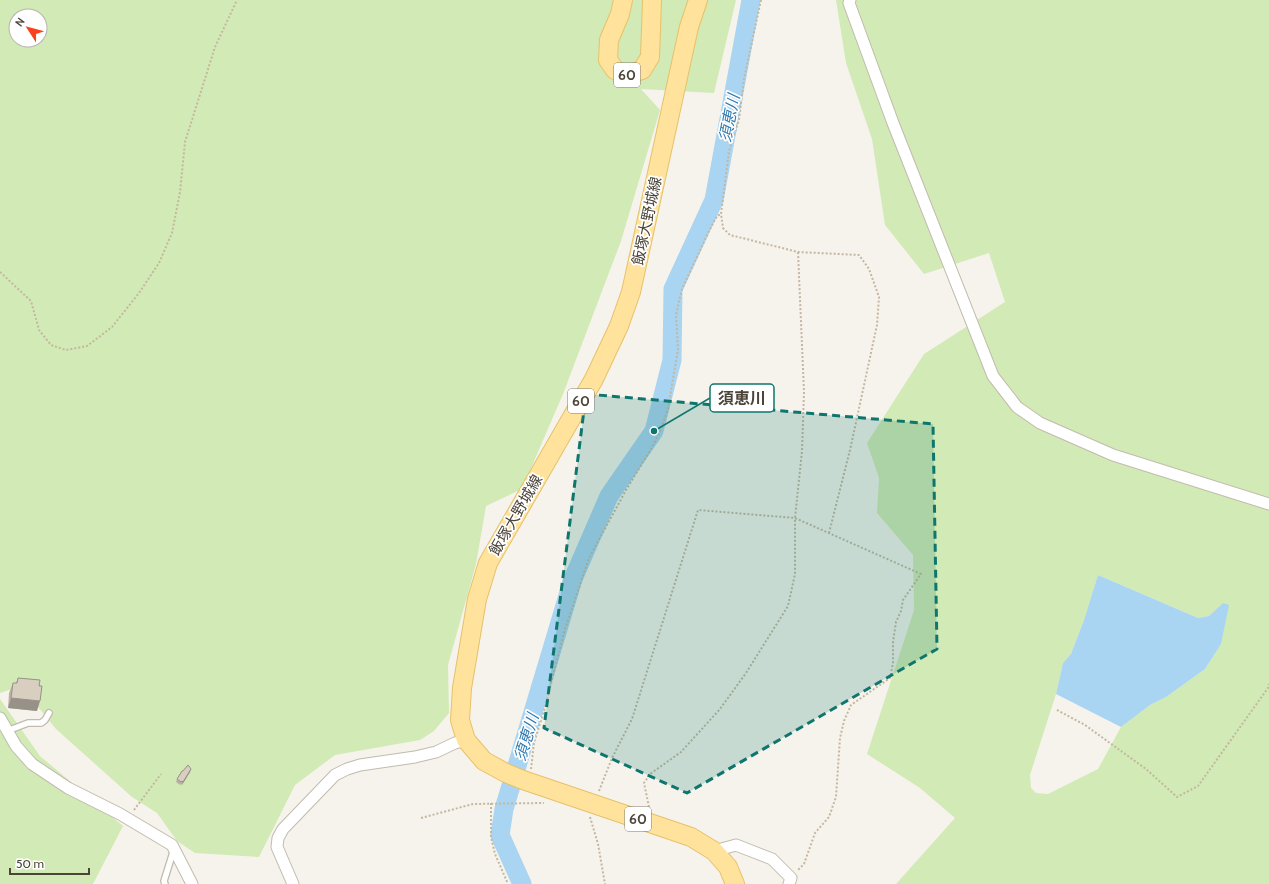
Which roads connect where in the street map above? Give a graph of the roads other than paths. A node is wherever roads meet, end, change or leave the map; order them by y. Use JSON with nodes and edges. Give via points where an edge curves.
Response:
{"nodes":[{"id":1,"x":623,"y":0,"type":"edge"},
{"id":2,"x":652,"y":0,"type":"edge"},
{"id":3,"x":698,"y":0,"type":"edge"},
{"id":4,"x":850,"y":0,"type":"edge"},
{"id":5,"x":1269,"y":504,"type":"edge"},
{"id":6,"x":49,"y":713,"type":"dead end"},
{"id":7,"x":0,"y":718,"type":"edge"},
{"id":8,"x":7,"y":731,"type":"junction"},
{"id":9,"x":466,"y":740,"type":"junction"},
{"id":10,"x":174,"y":849,"type":"junction"},
{"id":11,"x":714,"y":852,"type":"junction"},
{"id":12,"x":790,"y":881,"type":"edge"},
{"id":13,"x":165,"y":884,"type":"edge"},
{"id":14,"x":192,"y":884,"type":"edge"},
{"id":15,"x":293,"y":884,"type":"edge"},
{"id":16,"x":735,"y":884,"type":"edge"}],
"edges":[{"from":1,"to":2,"type":"main road","number":"60","via":[[609,40],[608,60],[615,70],[626,75],[642,70],[650,57]]},
{"from":3,"to":9,"type":"main road","name":"飯塚大野城線","number":"60","via":[[631,292],[619,326],[594,379],[488,564],[477,599],[462,688],[460,720]]},
{"from":4,"to":5,"type":"street","via":[[893,123],[993,376],[1017,407],[1040,423],[1112,455]]},
{"from":6,"to":8,"type":"lane","via":[[41,723],[28,724]]},
{"from":7,"to":8,"type":"street"},
{"from":8,"to":10,"type":"street","via":[[32,764],[68,788],[127,818],[172,845]]},
{"from":9,"to":11,"type":"main road","name":"飯塚大野城線","number":"60","via":[[484,761],[506,773],[691,837]]},
{"from":9,"to":15,"type":"street","via":[[436,752],[360,765],[335,775],[283,829],[278,838],[277,847]]},
{"from":10,"to":13,"type":"lane"},
{"from":10,"to":14,"type":"street"},
{"from":11,"to":12,"type":"street","via":[[736,845],[772,859]]},
{"from":11,"to":16,"type":"main road","name":"飯塚大野城線","number":"60","via":[[728,867]]}]}
